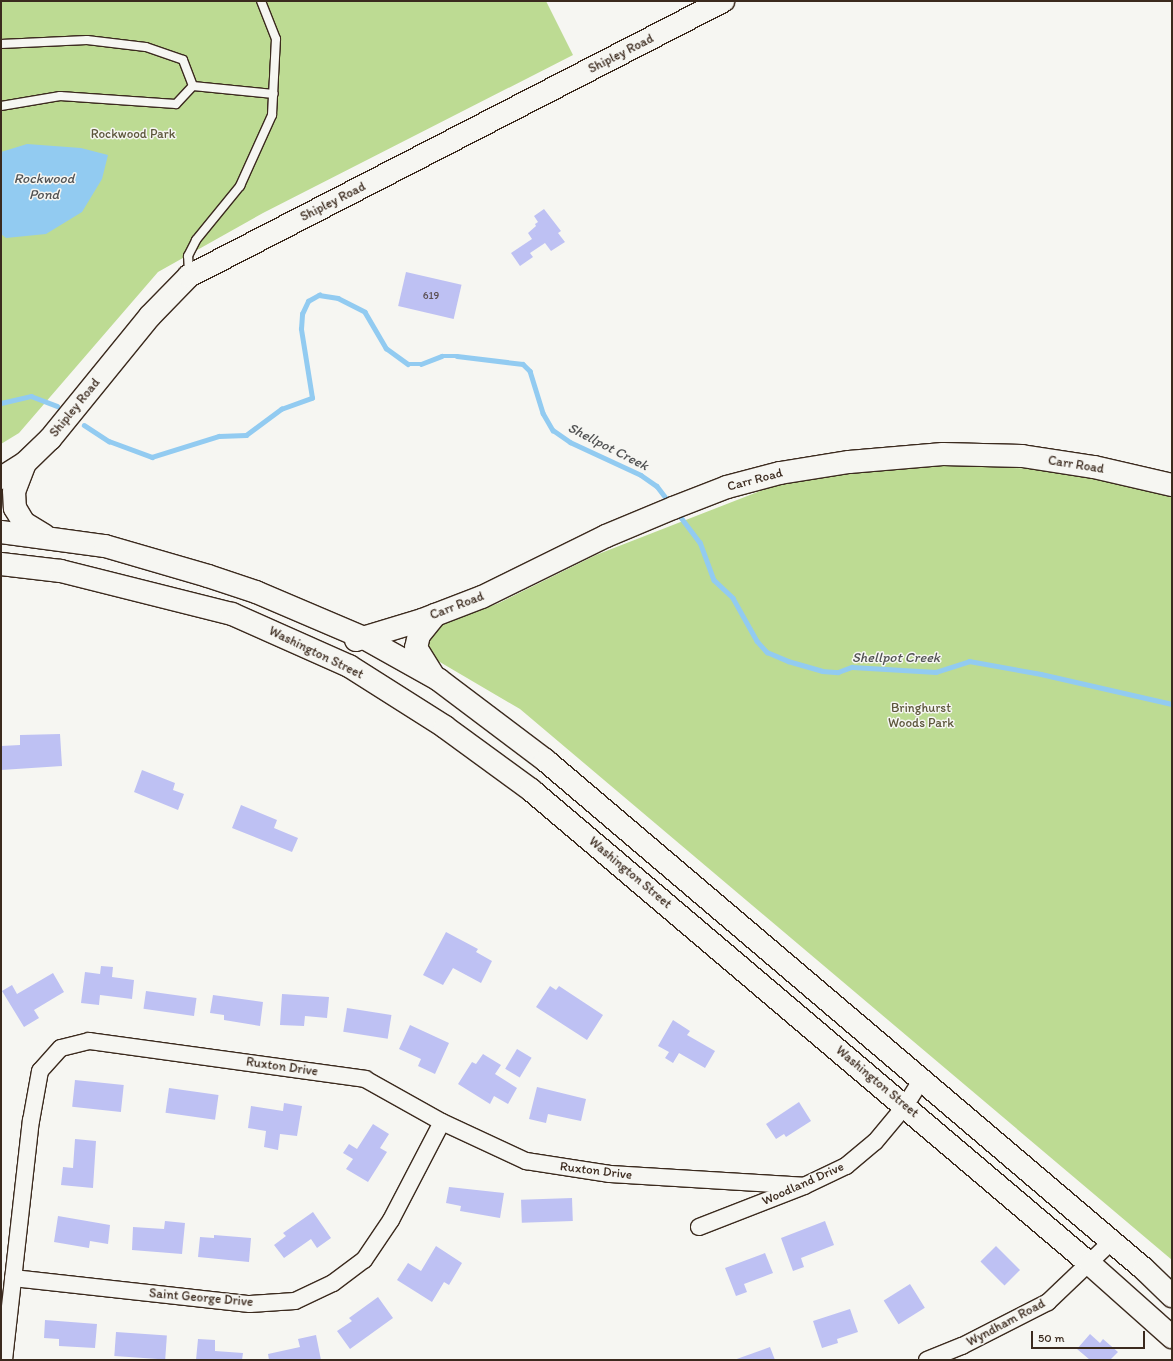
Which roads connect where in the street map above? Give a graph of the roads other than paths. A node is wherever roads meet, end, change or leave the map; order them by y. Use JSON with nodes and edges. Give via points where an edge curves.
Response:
{"nodes":[{"id":1,"x":261,"y":1,"type":"edge"},
{"id":2,"x":723,"y":1,"type":"edge"},
{"id":3,"x":1,"y":44,"type":"edge"},
{"id":4,"x":193,"y":86,"type":"junction"},
{"id":5,"x":274,"y":94,"type":"junction"},
{"id":6,"x":1,"y":106,"type":"edge"},
{"id":7,"x":189,"y":276,"type":"junction"},
{"id":8,"x":24,"y":463,"type":"junction"},
{"id":9,"x":1,"y":478,"type":"edge"},
{"id":10,"x":1172,"y":484,"type":"edge"},
{"id":11,"x":1,"y":532,"type":"edge"},
{"id":12,"x":47,"y":537,"type":"junction"},
{"id":13,"x":1,"y":564,"type":"edge"},
{"id":14,"x":232,"y":614,"type":"junction"},
{"id":15,"x":435,"y":615,"type":"junction"},
{"id":16,"x":380,"y":638,"type":"junction"},
{"id":17,"x":439,"y":680,"type":"junction"},
{"id":18,"x":404,"y":700,"type":"junction"},
{"id":19,"x":922,"y":1080,"type":"junction"},
{"id":20,"x":905,"y":1106,"type":"junction"},
{"id":21,"x":442,"y":1122,"type":"junction"},
{"id":22,"x":804,"y":1186,"type":"junction"},
{"id":23,"x":699,"y":1227,"type":"dead end"},
{"id":24,"x":1112,"y":1241,"type":"junction"},
{"id":25,"x":1090,"y":1264,"type":"junction"},
{"id":26,"x":13,"y":1278,"type":"junction"},
{"id":27,"x":1172,"y":1296,"type":"edge"},
{"id":28,"x":1172,"y":1337,"type":"edge"},
{"id":29,"x":4,"y":1360,"type":"edge"},
{"id":30,"x":927,"y":1360,"type":"edge"}],
"edges":[{"from":1,"to":5,"type":"lane","via":[[276,39]]},
{"from":2,"to":7,"type":"main road","name":"Shipley Road"},
{"from":3,"to":4,"type":"lane","via":[[87,40],[146,47],[183,60]]},
{"from":4,"to":5,"type":"lane"},
{"from":4,"to":6,"type":"lane","via":[[176,104],[60,96]]},
{"from":5,"to":7,"type":"lane","via":[[272,115],[240,186],[196,240],[188,256]]},
{"from":7,"to":8,"type":"main road","name":"Shipley Road","via":[[150,316],[50,438]]},
{"from":8,"to":9,"type":"main road","name":"Shipley Road"},
{"from":8,"to":12,"type":"main road","via":[[16,481],[15,508],[24,523]]},
{"from":10,"to":15,"type":"main road","name":"Carr Road","via":[[1094,467],[1022,456],[943,454],[849,462],[780,473],[727,487],[673,508],[606,536],[482,598]]},
{"from":11,"to":12,"type":"main road"},
{"from":12,"to":16,"type":"main road","via":[[105,546],[208,576]]},
{"from":13,"to":14,"type":"main road","name":"Washington Street","via":[[61,571]]},
{"from":14,"to":16,"type":"main road","name":"Carr Road","via":[[310,639],[349,642]]},
{"from":14,"to":18,"type":"main road","name":"Washington Street","via":[[349,666]]},
{"from":15,"to":16,"type":"main road","name":"Carr Road"},
{"from":15,"to":17,"type":"main road","via":[[419,635],[416,648],[429,670]]},
{"from":16,"to":17,"type":"main road"},
{"from":16,"to":18,"type":"main road","via":[[384,672],[389,684]]},
{"from":17,"to":19,"type":"main road","via":[[545,760]]},
{"from":18,"to":20,"type":"main road","name":"Washington Street","via":[[445,726],[531,790]]},
{"from":19,"to":20,"type":"street","name":"Woodland Drive"},
{"from":19,"to":24,"type":"main road"},
{"from":20,"to":22,"type":"street","name":"Woodland Drive","via":[[875,1142],[846,1166]]},
{"from":20,"to":25,"type":"main road","name":"Washington Street"},
{"from":21,"to":22,"type":"street","name":"Ruxton Drive","via":[[526,1161],[610,1174]]},
{"from":21,"to":26,"type":"street","name":"Saint George Drive","via":[[391,1220],[364,1260],[333,1282],[295,1302],[250,1304]]},
{"from":21,"to":26,"type":"street","name":"Ruxton Drive","via":[[365,1078],[88,1042],[61,1048],[40,1071],[31,1121]]},
{"from":22,"to":23,"type":"street","name":"Woodland Drive"},
{"from":24,"to":25,"type":"street","name":"Wyndham Road"},
{"from":24,"to":27,"type":"main road"},
{"from":25,"to":28,"type":"main road","name":"Washington Street"},
{"from":25,"to":30,"type":"street","name":"Wyndham Road","via":[[1048,1302],[962,1346]]},
{"from":26,"to":29,"type":"street","name":"Ruxton Drive"}]}
